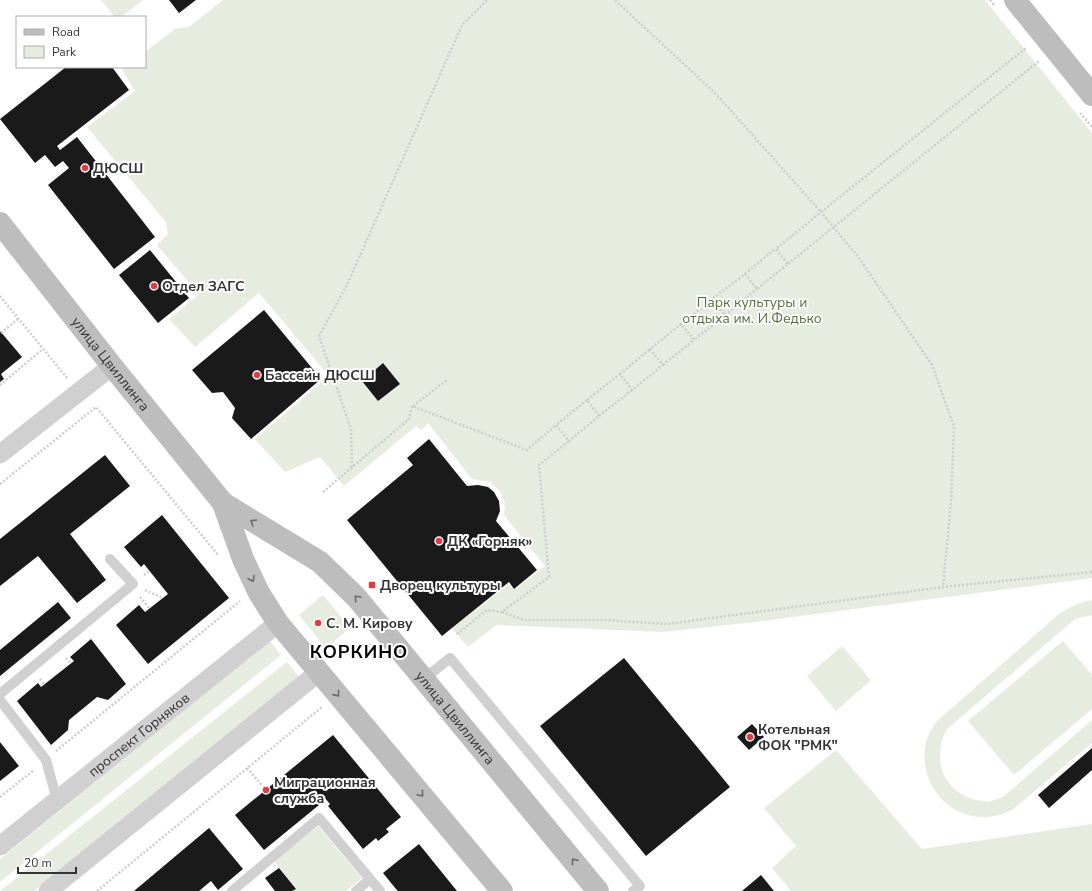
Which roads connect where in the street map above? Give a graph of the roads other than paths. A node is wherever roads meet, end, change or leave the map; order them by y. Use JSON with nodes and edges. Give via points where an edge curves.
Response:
{"nodes":[{"id":1,"x":1015,"y":0,"type":"edge"},
{"id":2,"x":1092,"y":95,"type":"edge"},
{"id":3,"x":0,"y":223,"type":"edge"},
{"id":4,"x":112,"y":366,"type":"junction"},
{"id":5,"x":0,"y":454,"type":"edge"},
{"id":6,"x":223,"y":503,"type":"junction"},
{"id":7,"x":110,"y":559,"type":"dead end"},
{"id":8,"x":278,"y":622,"type":"junction"},
{"id":9,"x":320,"y":672,"type":"junction"},
{"id":10,"x":424,"y":679,"type":"junction"},
{"id":11,"x":0,"y":694,"type":"edge"},
{"id":12,"x":0,"y":700,"type":"edge"},
{"id":13,"x":57,"y":800,"type":"junction"},
{"id":14,"x":0,"y":846,"type":"edge"},
{"id":15,"x":370,"y":879,"type":"junction"},
{"id":16,"x":591,"y":888,"type":"edge"},
{"id":17,"x":48,"y":891,"type":"edge"},
{"id":18,"x":232,"y":891,"type":"edge"},
{"id":19,"x":356,"y":891,"type":"edge"},
{"id":20,"x":380,"y":891,"type":"edge"},
{"id":21,"x":502,"y":891,"type":"edge"},
{"id":22,"x":633,"y":891,"type":"edge"}],
"edges":[{"from":1,"to":2,"type":"street"},
{"from":3,"to":4,"type":"street","name":"улица Цвиллинга"},
{"from":4,"to":5,"type":"street"},
{"from":4,"to":6,"type":"street","name":"улица Цвиллинга"},
{"from":6,"to":8,"type":"street","name":"улица Цвиллинга","one_way":true,"via":[[243,560],[259,593]]},
{"from":10,"to":6,"type":"street","name":"улица Цвиллинга","one_way":true,"via":[[358,598],[320,562]]},
{"from":7,"to":11,"type":"lane","via":[[133,584]]},
{"from":8,"to":9,"type":"street","name":"улица Цвиллинга"},
{"from":8,"to":13,"type":"street","name":"проспект Горняков"},
{"from":9,"to":17,"type":"street"},
{"from":9,"to":21,"type":"street","name":"улица Цвиллинга","one_way":true},
{"from":16,"to":10,"type":"street","name":"улица Цвиллинга","one_way":true},
{"from":10,"to":22,"type":"lane","via":[[450,658],[640,886]]},
{"from":12,"to":13,"type":"lane","via":[[46,760]]},
{"from":13,"to":14,"type":"street","name":"проспект Горняков"},
{"from":15,"to":18,"type":"lane","via":[[319,818]]},
{"from":15,"to":19,"type":"lane"},
{"from":15,"to":20,"type":"lane"}]}
